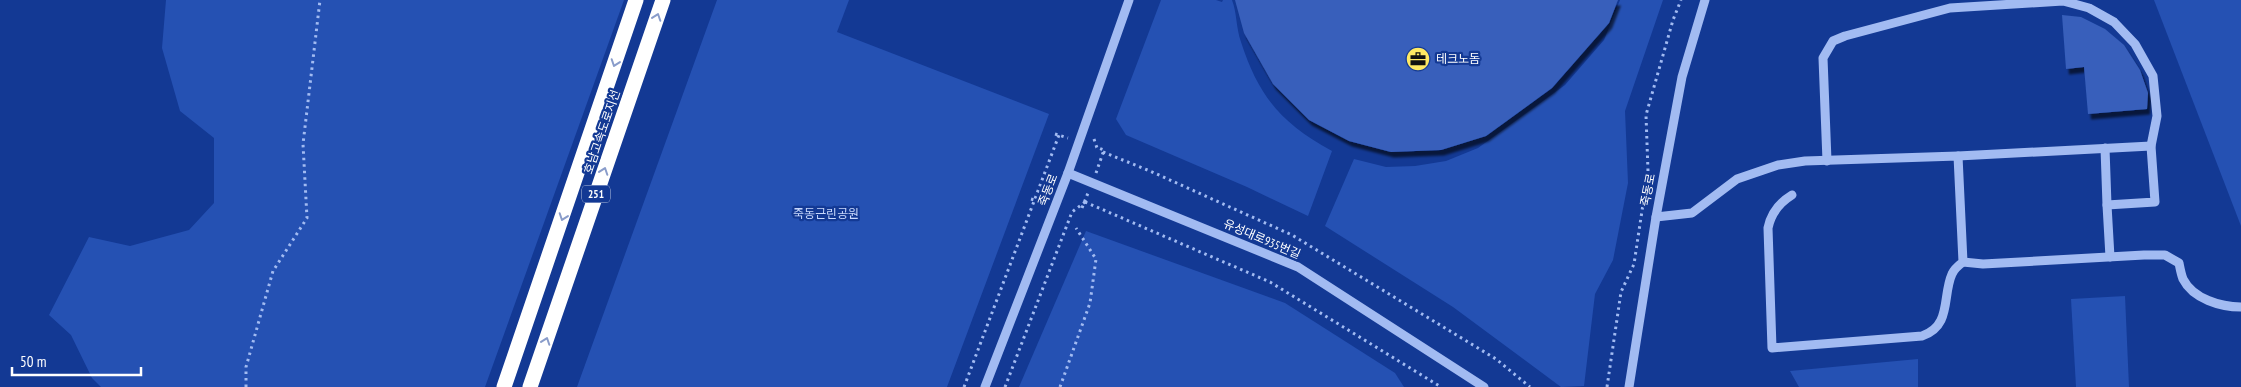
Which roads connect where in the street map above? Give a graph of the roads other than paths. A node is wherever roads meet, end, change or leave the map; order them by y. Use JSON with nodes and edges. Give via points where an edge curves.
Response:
{"nodes":[{"id":1,"x":636,"y":0,"type":"edge"},
{"id":2,"x":663,"y":0,"type":"edge"},
{"id":3,"x":1130,"y":0,"type":"edge"},
{"id":4,"x":1705,"y":0,"type":"edge"},
{"id":5,"x":1950,"y":4,"type":"edge"},
{"id":6,"x":2151,"y":146,"type":"junction"},
{"id":7,"x":2104,"y":148,"type":"junction"},
{"id":8,"x":1958,"y":156,"type":"junction"},
{"id":9,"x":1827,"y":161,"type":"junction"},
{"id":10,"x":1068,"y":173,"type":"junction"},
{"id":11,"x":1792,"y":194,"type":"dead end"},
{"id":12,"x":2107,"y":205,"type":"junction"},
{"id":13,"x":1656,"y":217,"type":"junction"},
{"id":14,"x":2110,"y":257,"type":"junction"},
{"id":15,"x":1963,"y":262,"type":"junction"},
{"id":16,"x":2241,"y":307,"type":"edge"},
{"id":17,"x":504,"y":387,"type":"edge"},
{"id":18,"x":530,"y":387,"type":"edge"},
{"id":19,"x":985,"y":387,"type":"edge"},
{"id":20,"x":1484,"y":387,"type":"edge"},
{"id":21,"x":1629,"y":387,"type":"edge"}],
"edges":[{"from":1,"to":17,"type":"highway","name":"호남고속도로지선","number":"251","one_way":true},
{"from":18,"to":2,"type":"highway","name":"호남고속도로지선","number":"251","one_way":true},
{"from":3,"to":10,"type":"street","name":"죽동로"},
{"from":4,"to":13,"type":"street","name":"죽동로","via":[[1682,77]]},
{"from":5,"to":6,"type":"street","via":[[2064,1],[2089,8],[2114,22],[2135,44],[2152,76],[2157,116]]},
{"from":5,"to":9,"type":"street","via":[[1833,41],[1823,58]]},
{"from":6,"to":7,"type":"street"},
{"from":6,"to":12,"type":"street","via":[[2155,202]]},
{"from":7,"to":8,"type":"street"},
{"from":7,"to":12,"type":"street"},
{"from":8,"to":9,"type":"street"},
{"from":8,"to":15,"type":"street"},
{"from":9,"to":13,"type":"street","via":[[1778,165],[1737,179],[1692,213]]},
{"from":10,"to":19,"type":"street","name":"죽동로"},
{"from":10,"to":20,"type":"street","name":"유성대로935번길","via":[[1298,267]]},
{"from":11,"to":15,"type":"street","via":[[1777,207],[1768,228],[1772,348],[1922,336],[1932,332],[1943,316],[1952,273]]},
{"from":12,"to":14,"type":"street"},
{"from":13,"to":21,"type":"street","name":"죽동로"},
{"from":14,"to":15,"type":"street","via":[[1983,264]]},
{"from":14,"to":16,"type":"street","via":[[2165,255],[2179,263],[2184,280],[2198,295],[2222,307]]}]}
